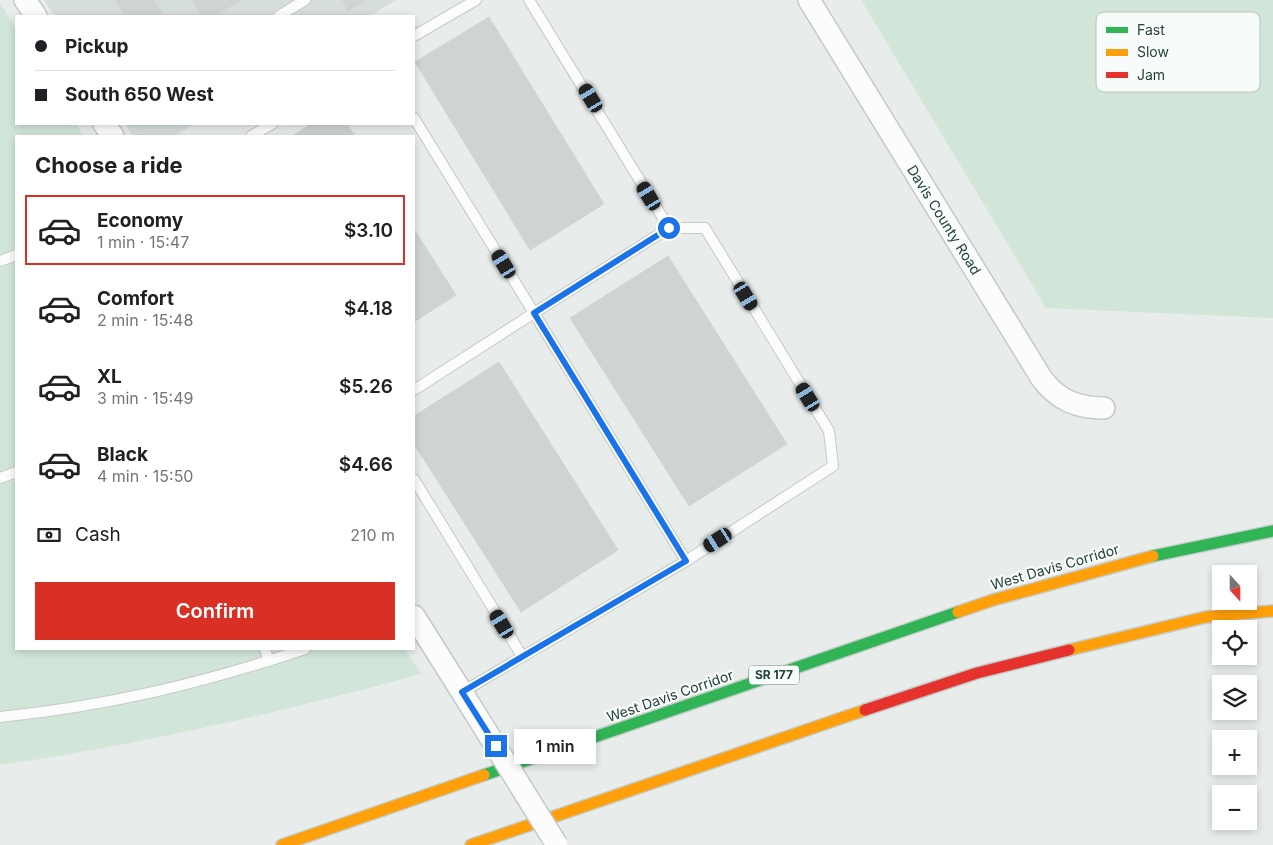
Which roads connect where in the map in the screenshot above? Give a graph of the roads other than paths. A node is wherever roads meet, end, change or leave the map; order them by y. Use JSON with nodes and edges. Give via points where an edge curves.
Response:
{"nodes":[{"id":1,"x":25,"y":0,"type":"edge"},
{"id":2,"x":305,"y":0,"type":"edge"},
{"id":3,"x":476,"y":0,"type":"edge"},
{"id":4,"x":529,"y":0,"type":"edge"},
{"id":5,"x":809,"y":0,"type":"edge"},
{"id":6,"x":35,"y":15,"type":"edge"},
{"id":7,"x":281,"y":15,"type":"edge"},
{"id":8,"x":415,"y":35,"type":"edge"},
{"id":9,"x":415,"y":120,"type":"edge"},
{"id":10,"x":270,"y":125,"type":"edge"},
{"id":11,"x":253,"y":135,"type":"edge"},
{"id":12,"x":669,"y":228,"type":"junction"},
{"id":13,"x":15,"y":255,"type":"edge"},
{"id":14,"x":0,"y":261,"type":"edge"},
{"id":15,"x":534,"y":313,"type":"junction"},
{"id":16,"x":415,"y":389,"type":"edge"},
{"id":17,"x":1104,"y":408,"type":"dead end"},
{"id":18,"x":15,"y":472,"type":"edge"},
{"id":19,"x":0,"y":478,"type":"edge"},
{"id":20,"x":415,"y":481,"type":"edge"},
{"id":21,"x":1273,"y":531,"type":"edge"},
{"id":22,"x":686,"y":561,"type":"junction"},
{"id":23,"x":1273,"y":611,"type":"edge"},
{"id":24,"x":415,"y":618,"type":"edge"},
{"id":25,"x":265,"y":650,"type":"edge"},
{"id":26,"x":302,"y":650,"type":"edge"},
{"id":27,"x":522,"y":656,"type":"junction"},
{"id":28,"x":269,"y":661,"type":"junction"},
{"id":29,"x":463,"y":695,"type":"junction"},
{"id":30,"x":0,"y":717,"type":"edge"},
{"id":31,"x":282,"y":845,"type":"edge"},
{"id":32,"x":472,"y":845,"type":"edge"},
{"id":33,"x":557,"y":845,"type":"edge"}],
"edges":[{"from":1,"to":6,"type":"street"},
{"from":2,"to":7,"type":"lane"},
{"from":3,"to":8,"type":"lane"},
{"from":4,"to":12,"type":"lane"},
{"from":5,"to":17,"type":"street","name":"Davis County Road","via":[[1049,389],[1070,403]]},
{"from":9,"to":15,"type":"lane"},
{"from":10,"to":11,"type":"lane"},
{"from":12,"to":15,"type":"lane"},
{"from":12,"to":22,"type":"lane","via":[[705,228],[829,431],[833,466]]},
{"from":13,"to":14,"type":"lane"},
{"from":15,"to":16,"type":"lane"},
{"from":15,"to":22,"type":"lane"},
{"from":18,"to":19,"type":"lane"},
{"from":20,"to":27,"type":"lane"},
{"from":21,"to":31,"type":"highway","name":"West Davis Corridor","number":"SR 177","via":[[1162,554],[993,600]]},
{"from":22,"to":27,"type":"lane"},
{"from":23,"to":32,"type":"highway","via":[[1206,617],[1068,648],[977,673]]},
{"from":24,"to":29,"type":"street"},
{"from":25,"to":28,"type":"lane"},
{"from":26,"to":28,"type":"lane"},
{"from":27,"to":29,"type":"lane"},
{"from":28,"to":30,"type":"lane","via":[[231,674],[137,697]]},
{"from":29,"to":33,"type":"street","bridge":true}]}
